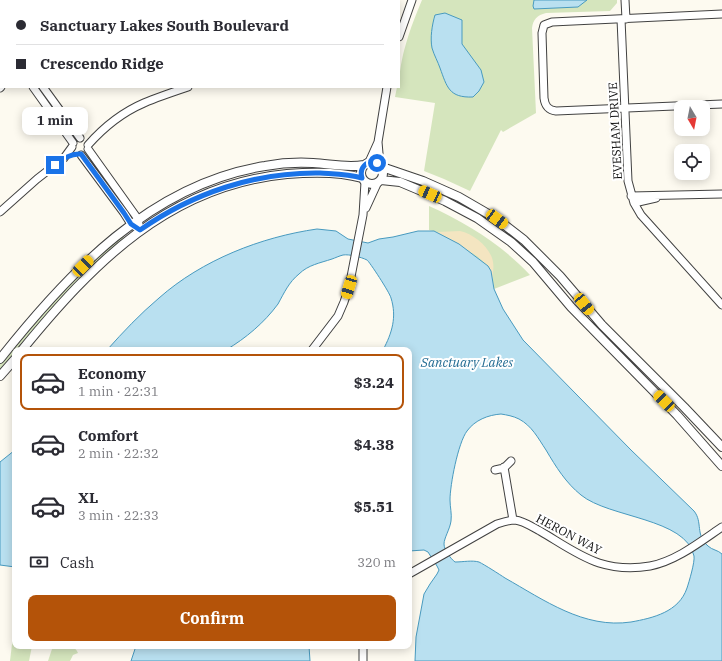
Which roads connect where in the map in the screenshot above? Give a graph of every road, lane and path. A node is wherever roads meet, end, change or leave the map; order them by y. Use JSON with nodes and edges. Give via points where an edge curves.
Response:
{"nodes":[{"id":1,"x":412,"y":0,"type":"edge"},
{"id":2,"x":625,"y":0,"type":"edge"},
{"id":3,"x":722,"y":14,"type":"edge"},
{"id":4,"x":623,"y":19,"type":"junction"},
{"id":5,"x":400,"y":34,"type":"edge"},
{"id":6,"x":34,"y":88,"type":"edge"},
{"id":7,"x":44,"y":88,"type":"edge"},
{"id":8,"x":185,"y":88,"type":"edge"},
{"id":9,"x":387,"y":88,"type":"edge"},
{"id":10,"x":722,"y":104,"type":"edge"},
{"id":11,"x":624,"y":108,"type":"junction"},
{"id":12,"x":378,"y":142,"type":"junction"},
{"id":13,"x":85,"y":143,"type":"junction"},
{"id":14,"x":73,"y":145,"type":"junction"},
{"id":15,"x":79,"y":154,"type":"junction"},
{"id":16,"x":64,"y":158,"type":"junction"},
{"id":17,"x":367,"y":164,"type":"junction"},
{"id":18,"x":381,"y":166,"type":"junction"},
{"id":19,"x":364,"y":180,"type":"junction"},
{"id":20,"x":379,"y":182,"type":"junction"},
{"id":21,"x":722,"y":194,"type":"edge"},
{"id":22,"x":632,"y":200,"type":"junction"},
{"id":23,"x":0,"y":212,"type":"edge"},
{"id":24,"x":363,"y":215,"type":"junction"},
{"id":25,"x":134,"y":221,"type":"junction"},
{"id":26,"x":140,"y":230,"type":"junction"},
{"id":27,"x":572,"y":288,"type":"junction"},
{"id":28,"x":562,"y":296,"type":"junction"},
{"id":29,"x":722,"y":305,"type":"edge"},
{"id":30,"x":25,"y":347,"type":"edge"},
{"id":31,"x":314,"y":347,"type":"edge"},
{"id":32,"x":0,"y":359,"type":"edge"},
{"id":33,"x":12,"y":362,"type":"edge"},
{"id":34,"x":0,"y":376,"type":"edge"},
{"id":35,"x":722,"y":447,"type":"edge"},
{"id":36,"x":511,"y":461,"type":"dead end"},
{"id":37,"x":722,"y":466,"type":"edge"},
{"id":38,"x":504,"y":467,"type":"junction"},
{"id":39,"x":495,"y":470,"type":"dead end"},
{"id":40,"x":513,"y":520,"type":"junction"},
{"id":41,"x":722,"y":527,"type":"edge"},
{"id":42,"x":412,"y":572,"type":"edge"},
{"id":43,"x":363,"y":649,"type":"edge"},
{"id":44,"x":363,"y":661,"type":"edge"}],
"edges":[{"from":1,"to":5,"type":"street"},
{"from":2,"to":4,"type":"street","name":"EVESHAM DRIVE"},
{"from":3,"to":4,"type":"street"},
{"from":4,"to":11,"type":"street","name":"EVESHAM DRIVE"},
{"from":4,"to":11,"type":"street","via":[[552,22],[546,23],[542,32],[545,102],[550,109],[556,111]]},
{"from":6,"to":14,"type":"street"},
{"from":7,"to":13,"type":"street"},
{"from":8,"to":13,"type":"street","via":[[142,104]]},
{"from":9,"to":12,"type":"street"},
{"from":10,"to":11,"type":"street"},
{"from":11,"to":22,"type":"street","name":"EVESHAM DRIVE","via":[[628,181]]},
{"from":12,"to":17,"type":"street"},
{"from":12,"to":18,"type":"street"},
{"from":13,"to":14,"type":"street","via":[[76,140]]},
{"from":13,"to":15,"type":"street","via":[[85,153]]},
{"from":13,"to":25,"type":"street"},
{"from":14,"to":15,"type":"street","via":[[75,152]]},
{"from":14,"to":16,"type":"street"},
{"from":15,"to":16,"type":"street"},
{"from":15,"to":25,"type":"street","via":[[124,213]]},
{"from":16,"to":23,"type":"street"},
{"from":17,"to":18,"type":"street","via":[[373,162]]},
{"from":17,"to":19,"type":"street","via":[[361,171]]},
{"from":17,"to":25,"type":"street","via":[[348,167],[294,163],[253,168],[212,180],[184,192]]},
{"from":18,"to":20,"type":"street","via":[[384,174]]},
{"from":18,"to":27,"type":"street","via":[[444,189],[485,211],[524,240]]},
{"from":19,"to":20,"type":"street","via":[[371,185]]},
{"from":19,"to":24,"type":"street"},
{"from":19,"to":26,"type":"street","via":[[349,175],[302,173],[243,181],[172,210]]},
{"from":20,"to":24,"type":"street"},
{"from":20,"to":28,"type":"street","via":[[394,181],[407,184],[477,218],[522,252]]},
{"from":21,"to":22,"type":"street"},
{"from":22,"to":29,"type":"street","name":"EVESHAM DRIVE","via":[[646,221]]},
{"from":24,"to":31,"type":"street","via":[[344,302],[338,316]]},
{"from":25,"to":26,"type":"street"},
{"from":25,"to":32,"type":"street","via":[[91,258]]},
{"from":26,"to":30,"type":"street","via":[[94,270]]},
{"from":27,"to":28,"type":"street"},
{"from":27,"to":35,"type":"street","via":[[602,325]]},
{"from":28,"to":37,"type":"street","via":[[677,415]]},
{"from":33,"to":34,"type":"street"},
{"from":36,"to":38,"type":"street"},
{"from":38,"to":39,"type":"street"},
{"from":38,"to":40,"type":"street"},
{"from":40,"to":41,"type":"street","name":"HERON WAY","via":[[526,524],[598,562],[634,568],[666,561]]},
{"from":40,"to":42,"type":"street","via":[[497,524]]},
{"from":43,"to":44,"type":"street"}]}
